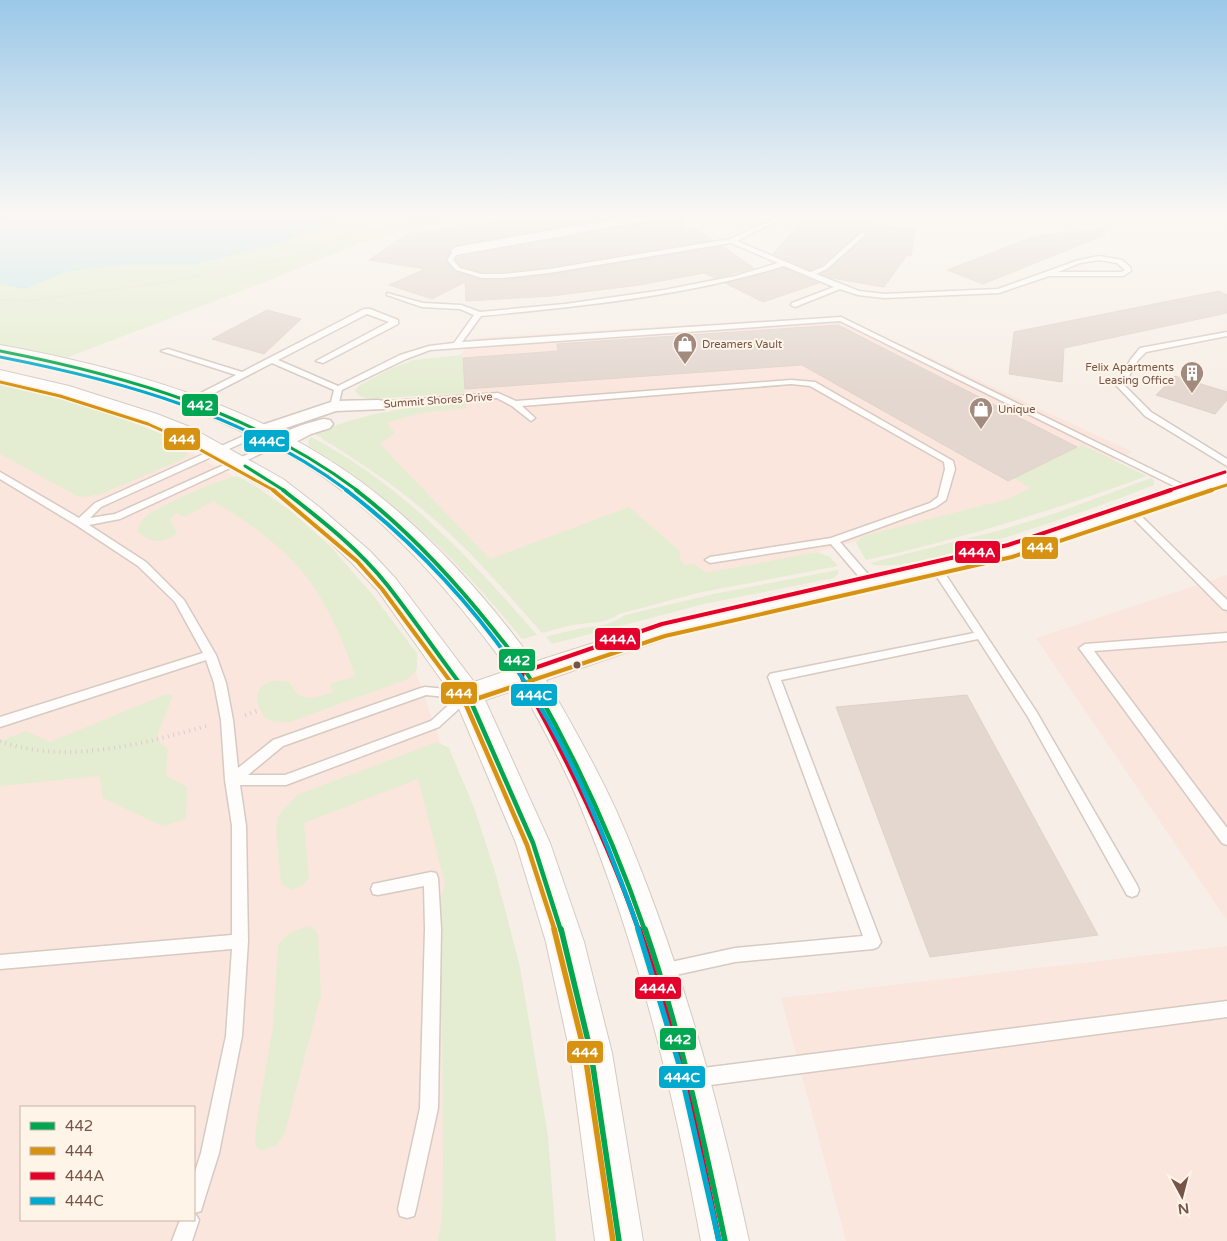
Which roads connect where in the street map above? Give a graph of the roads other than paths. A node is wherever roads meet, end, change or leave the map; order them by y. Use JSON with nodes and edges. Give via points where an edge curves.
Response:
{"nodes":[{"id":1,"x":478,"y":275,"type":"edge"},
{"id":2,"x":513,"y":275,"type":"edge"},
{"id":3,"x":746,"y":275,"type":"edge"},
{"id":4,"x":812,"y":275,"type":"edge"},
{"id":5,"x":1045,"y":275,"type":"edge"},
{"id":6,"x":840,"y":287,"type":"junction"},
{"id":7,"x":389,"y":294,"type":"dead end"},
{"id":8,"x":795,"y":305,"type":"dead end"},
{"id":9,"x":479,"y":314,"type":"junction"},
{"id":10,"x":1227,"y":334,"type":"edge"},
{"id":11,"x":456,"y":345,"type":"junction"},
{"id":12,"x":0,"y":351,"type":"edge"},
{"id":13,"x":165,"y":351,"type":"dead end"},
{"id":14,"x":272,"y":360,"type":"junction"},
{"id":15,"x":320,"y":361,"type":"dead end"},
{"id":16,"x":244,"y":375,"type":"junction"},
{"id":17,"x":0,"y":376,"type":"edge"},
{"id":18,"x":338,"y":389,"type":"junction"},
{"id":19,"x":192,"y":400,"type":"junction"},
{"id":20,"x":515,"y":404,"type":"junction"},
{"id":21,"x":378,"y":405,"type":"junction"},
{"id":22,"x":334,"y":406,"type":"junction"},
{"id":23,"x":532,"y":418,"type":"dead end"},
{"id":24,"x":259,"y":432,"type":"junction"},
{"id":25,"x":282,"y":442,"type":"junction"},
{"id":26,"x":218,"y":451,"type":"junction"},
{"id":27,"x":239,"y":462,"type":"junction"},
{"id":28,"x":1227,"y":464,"type":"edge"},
{"id":29,"x":0,"y":475,"type":"edge"},
{"id":30,"x":1227,"y":478,"type":"edge"},
{"id":31,"x":1189,"y":490,"type":"junction"},
{"id":32,"x":1130,"y":510,"type":"junction"},
{"id":33,"x":80,"y":523,"type":"junction"},
{"id":34,"x":833,"y":541,"type":"junction"},
{"id":35,"x":710,"y":560,"type":"dead end"},
{"id":36,"x":936,"y":568,"type":"junction"},
{"id":37,"x":870,"y":583,"type":"junction"},
{"id":38,"x":1227,"y":606,"type":"edge"},
{"id":39,"x":981,"y":636,"type":"junction"},
{"id":40,"x":1227,"y":637,"type":"edge"},
{"id":41,"x":210,"y":654,"type":"junction"},
{"id":42,"x":528,"y":675,"type":"junction"},
{"id":43,"x":468,"y":695,"type":"junction"},
{"id":44,"x":0,"y":722,"type":"edge"},
{"id":45,"x":232,"y":780,"type":"junction"},
{"id":46,"x":1227,"y":839,"type":"edge"},
{"id":47,"x":378,"y":889,"type":"dead end"},
{"id":48,"x":1132,"y":890,"type":"dead end"},
{"id":49,"x":240,"y":941,"type":"junction"},
{"id":50,"x":0,"y":962,"type":"edge"},
{"id":51,"x":658,"y":972,"type":"junction"},
{"id":52,"x":1227,"y":1009,"type":"edge"},
{"id":53,"x":689,"y":1079,"type":"junction"},
{"id":54,"x":195,"y":1201,"type":"edge"},
{"id":55,"x":406,"y":1209,"type":"dead end"},
{"id":56,"x":189,"y":1221,"type":"edge"},
{"id":57,"x":182,"y":1241,"type":"edge"},
{"id":58,"x":619,"y":1241,"type":"edge"},
{"id":59,"x":725,"y":1241,"type":"edge"}],
"edges":[{"from":1,"to":2,"type":"lane"},
{"from":3,"to":9,"type":"lane","via":[[664,292]]},
{"from":4,"to":6,"type":"lane"},
{"from":5,"to":6,"type":"lane","via":[[999,291],[884,296]]},
{"from":6,"to":8,"type":"lane"},
{"from":7,"to":9,"type":"lane","via":[[422,305],[461,307]]},
{"from":9,"to":11,"type":"lane"},
{"from":10,"to":28,"type":"lane","via":[[1143,350],[1120,385],[1148,414]]},
{"from":11,"to":18,"type":"lane","via":[[421,351]]},
{"from":11,"to":31,"type":"lane","via":[[841,319]]},
{"from":12,"to":19,"type":"street","via":[[90,369]]},
{"from":13,"to":16,"type":"lane"},
{"from":14,"to":15,"type":"lane","via":[[367,311],[395,322]]},
{"from":14,"to":16,"type":"lane"},
{"from":14,"to":18,"type":"lane"},
{"from":16,"to":19,"type":"lane"},
{"from":17,"to":26,"type":"street","via":[[123,408]]},
{"from":18,"to":22,"type":"lane"},
{"from":19,"to":24,"type":"street"},
{"from":20,"to":21,"type":"lane","name":"Summit Shores Drive","via":[[498,395]]},
{"from":20,"to":23,"type":"lane"},
{"from":20,"to":34,"type":"lane","via":[[802,382],[823,390],[948,461],[950,469],[944,498]]},
{"from":21,"to":22,"type":"street","name":"Summit Shores Drive"},
{"from":21,"to":25,"type":"street","name":"Summit Shores Drive","via":[[305,430]]},
{"from":22,"to":24,"type":"street","name":"Summit Shores Drive"},
{"from":24,"to":25,"type":"street"},
{"from":24,"to":26,"type":"lane"},
{"from":25,"to":27,"type":"lane"},
{"from":25,"to":42,"type":"street","via":[[358,492],[410,536],[468,596]]},
{"from":26,"to":27,"type":"street"},
{"from":26,"to":33,"type":"lane","via":[[98,505]]},
{"from":27,"to":33,"type":"lane","via":[[117,517]]},
{"from":27,"to":43,"type":"street","via":[[310,511],[361,557],[387,585]]},
{"from":29,"to":33,"type":"lane"},
{"from":30,"to":31,"type":"street"},
{"from":31,"to":32,"type":"street"},
{"from":32,"to":36,"type":"street","via":[[1010,551]]},
{"from":32,"to":38,"type":"lane"},
{"from":33,"to":41,"type":"lane","via":[[142,564],[179,600]]},
{"from":34,"to":35,"type":"lane"},
{"from":34,"to":37,"type":"lane"},
{"from":36,"to":37,"type":"street"},
{"from":36,"to":39,"type":"lane"},
{"from":37,"to":42,"type":"street","via":[[663,630]]},
{"from":39,"to":48,"type":"lane","via":[[1032,714]]},
{"from":39,"to":51,"type":"lane","via":[[774,677],[873,942],[735,955]]},
{"from":40,"to":46,"type":"lane","via":[[1085,648]]},
{"from":41,"to":44,"type":"lane"},
{"from":41,"to":45,"type":"lane","via":[[228,720]]},
{"from":42,"to":43,"type":"street"},
{"from":42,"to":51,"type":"street","via":[[604,820],[643,922]]},
{"from":43,"to":45,"type":"lane","via":[[435,724],[286,780]]},
{"from":43,"to":45,"type":"lane","via":[[425,691],[278,743]]},
{"from":43,"to":58,"type":"street","via":[[532,843],[565,942],[591,1053]]},
{"from":45,"to":49,"type":"lane","via":[[238,826]]},
{"from":47,"to":55,"type":"lane","via":[[431,878],[429,1108]]},
{"from":49,"to":50,"type":"lane"},
{"from":49,"to":54,"type":"lane","via":[[234,1036],[210,1153]]},
{"from":51,"to":53,"type":"street"},
{"from":52,"to":53,"type":"lane"},
{"from":53,"to":59,"type":"street","via":[[712,1170]]},
{"from":56,"to":57,"type":"lane"}]}
